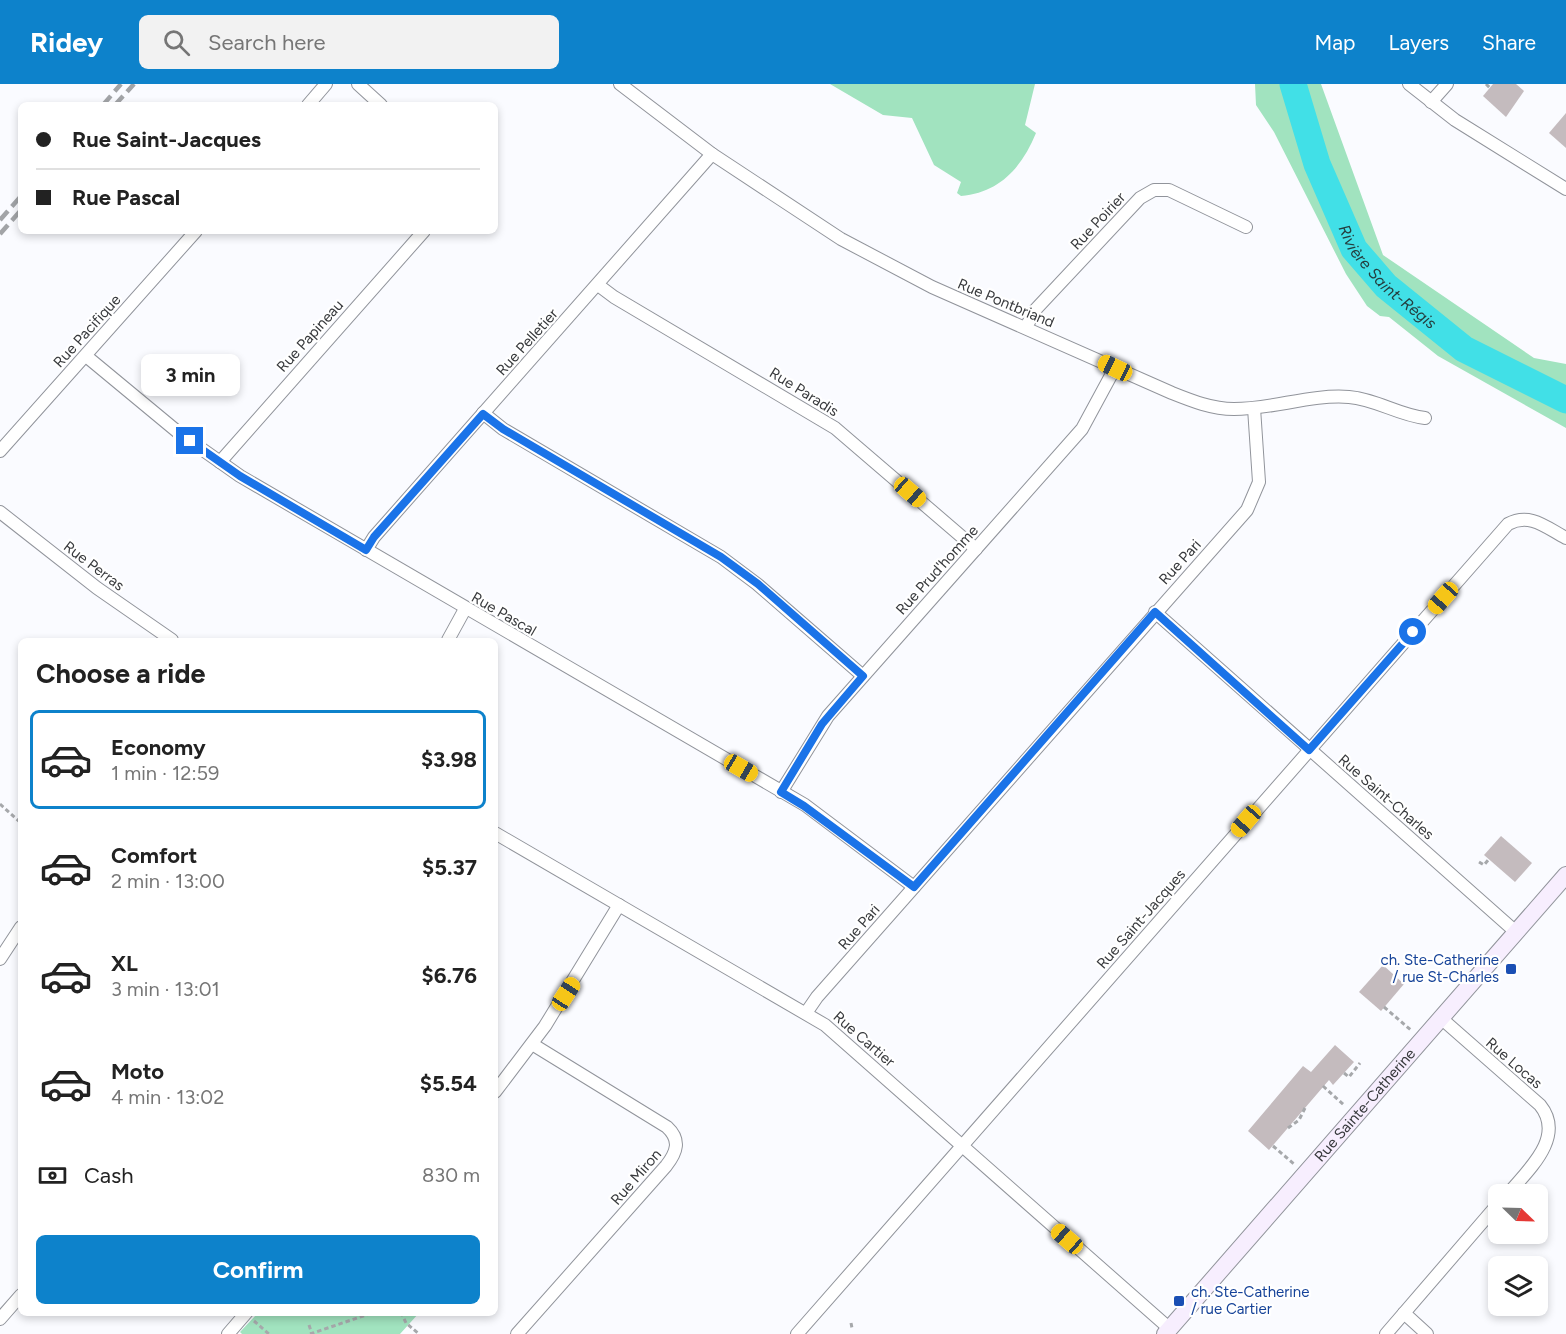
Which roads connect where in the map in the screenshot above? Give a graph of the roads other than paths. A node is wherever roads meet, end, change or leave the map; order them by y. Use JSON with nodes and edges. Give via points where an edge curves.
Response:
{"nodes":[{"id":1,"x":326,"y":84,"type":"edge"},
{"id":2,"x":358,"y":84,"type":"edge"},
{"id":3,"x":620,"y":84,"type":"edge"},
{"id":4,"x":1409,"y":84,"type":"edge"},
{"id":5,"x":1447,"y":84,"type":"edge"},
{"id":6,"x":311,"y":102,"type":"edge"},
{"id":7,"x":378,"y":102,"type":"edge"},
{"id":8,"x":1431,"y":102,"type":"junction"},
{"id":9,"x":712,"y":154,"type":"junction"},
{"id":10,"x":1566,"y":189,"type":"edge"},
{"id":11,"x":1246,"y":227,"type":"dead end"},
{"id":12,"x":193,"y":234,"type":"edge"},
{"id":13,"x":421,"y":234,"type":"edge"},
{"id":14,"x":598,"y":285,"type":"junction"},
{"id":15,"x":1026,"y":327,"type":"junction"},
{"id":16,"x":86,"y":356,"type":"junction"},
{"id":17,"x":1115,"y":368,"type":"junction"},
{"id":18,"x":1254,"y":408,"type":"junction"},
{"id":19,"x":483,"y":414,"type":"junction"},
{"id":20,"x":1425,"y":418,"type":"dead end"},
{"id":21,"x":0,"y":451,"type":"edge"},
{"id":22,"x":220,"y":462,"type":"junction"},
{"id":23,"x":0,"y":512,"type":"edge"},
{"id":24,"x":1566,"y":538,"type":"edge"},
{"id":25,"x":976,"y":549,"type":"junction"},
{"id":26,"x":366,"y":550,"type":"junction"},
{"id":27,"x":465,"y":609,"type":"junction"},
{"id":28,"x":1155,"y":612,"type":"junction"},
{"id":29,"x":169,"y":638,"type":"edge"},
{"id":30,"x":449,"y":638,"type":"edge"},
{"id":31,"x":863,"y":676,"type":"junction"},
{"id":32,"x":1309,"y":750,"type":"junction"},
{"id":33,"x":781,"y":792,"type":"junction"},
{"id":34,"x":498,"y":835,"type":"edge"},
{"id":35,"x":1566,"y":875,"type":"edge"},
{"id":36,"x":914,"y":887,"type":"junction"},
{"id":37,"x":619,"y":905,"type":"junction"},
{"id":38,"x":18,"y":932,"type":"edge"},
{"id":39,"x":1517,"y":933,"type":"junction"},
{"id":40,"x":0,"y":959,"type":"edge"},
{"id":41,"x":806,"y":1012,"type":"junction"},
{"id":42,"x":1442,"y":1019,"type":"junction"},
{"id":43,"x":532,"y":1044,"type":"junction"},
{"id":44,"x":498,"y":1088,"type":"edge"},
{"id":45,"x":962,"y":1146,"type":"junction"},
{"id":46,"x":1516,"y":1184,"type":"edge"},
{"id":47,"x":1488,"y":1216,"type":"edge"},
{"id":48,"x":18,"y":1298,"type":"edge"},
{"id":49,"x":1404,"y":1313,"type":"junction"},
{"id":50,"x":249,"y":1316,"type":"edge"},
{"id":51,"x":0,"y":1319,"type":"edge"},
{"id":52,"x":1168,"y":1331,"type":"edge"},
{"id":53,"x":228,"y":1334,"type":"edge"},
{"id":54,"x":517,"y":1334,"type":"edge"},
{"id":55,"x":797,"y":1334,"type":"edge"},
{"id":56,"x":1386,"y":1334,"type":"edge"},
{"id":57,"x":1427,"y":1334,"type":"edge"}],
"edges":[{"from":1,"to":6,"type":"street"},
{"from":2,"to":7,"type":"street"},
{"from":3,"to":9,"type":"street","name":"Rue Pontbriand"},
{"from":4,"to":8,"type":"street"},
{"from":5,"to":8,"type":"street"},
{"from":8,"to":10,"type":"street"},
{"from":9,"to":14,"type":"street","name":"Rue Pelletier"},
{"from":9,"to":15,"type":"street","name":"Rue Pontbriand","via":[[862,250],[939,290]]},
{"from":11,"to":15,"type":"street","name":"Rue Poirier","via":[[1177,193],[1154,190],[1140,198],[1036,309]]},
{"from":12,"to":16,"type":"street","name":"Rue Pacifique"},
{"from":13,"to":22,"type":"street","name":"Rue Papineau"},
{"from":14,"to":19,"type":"street","name":"Rue Pelletier"},
{"from":14,"to":25,"type":"street","name":"Rue Paradis","via":[[835,428]]},
{"from":15,"to":17,"type":"street","name":"Rue Pontbriand"},
{"from":16,"to":21,"type":"street","name":"Rue Pacifique"},
{"from":16,"to":22,"type":"street","name":"Rue Pascal"},
{"from":17,"to":18,"type":"street","name":"Rue Pontbriand","via":[[1196,402],[1221,408]]},
{"from":17,"to":25,"type":"street","name":"Rue Prud'homme","via":[[1082,429]]},
{"from":18,"to":20,"type":"street","name":"Rue Pontbriand","via":[[1346,397]]},
{"from":18,"to":28,"type":"street","name":"Rue Pari","via":[[1259,482],[1254,498]]},
{"from":19,"to":26,"type":"street","name":"Rue Pelletier"},
{"from":19,"to":31,"type":"street","via":[[721,557],[758,584]]},
{"from":22,"to":26,"type":"street","name":"Rue Pascal"},
{"from":23,"to":29,"type":"street","name":"Rue Perras","via":[[70,569]]},
{"from":24,"to":32,"type":"street","name":"Rue Saint-Jacques","via":[[1536,521],[1522,519],[1508,524]]},
{"from":25,"to":31,"type":"street","name":"Rue Prud'homme"},
{"from":26,"to":27,"type":"street","name":"Rue Pascal"},
{"from":27,"to":30,"type":"street"},
{"from":27,"to":33,"type":"street","name":"Rue Pascal"},
{"from":28,"to":32,"type":"street","name":"Rue Saint-Charles"},
{"from":28,"to":36,"type":"street","name":"Rue Pari"},
{"from":31,"to":33,"type":"street","name":"Rue Prud'homme","via":[[822,724]]},
{"from":32,"to":39,"type":"street","name":"Rue Saint-Charles"},
{"from":32,"to":45,"type":"street","name":"Rue Saint-Jacques"},
{"from":33,"to":36,"type":"street","name":"Rue Pascal"},
{"from":34,"to":37,"type":"street","name":"Rue Cartier"},
{"from":35,"to":39,"type":"street","name":"Rue Sainte-Catherine"},
{"from":36,"to":41,"type":"street","name":"Rue Pari"},
{"from":37,"to":41,"type":"street","name":"Rue Cartier"},
{"from":37,"to":43,"type":"street"},
{"from":38,"to":40,"type":"street"},
{"from":39,"to":42,"type":"street","name":"Rue Sainte-Catherine"},
{"from":41,"to":45,"type":"street","name":"Rue Cartier"},
{"from":42,"to":46,"type":"street","name":"Rue Locas","via":[[1540,1105],[1551,1121],[1551,1136],[1544,1151]]},
{"from":42,"to":52,"type":"street","name":"Rue Sainte-Catherine"},
{"from":43,"to":44,"type":"street"},
{"from":43,"to":54,"type":"street","name":"Rue Miron","via":[[667,1127],[675,1136],[677,1148],[666,1166]]},
{"from":45,"to":52,"type":"street","name":"Rue Cartier"},
{"from":45,"to":55,"type":"street","name":"Rue Saint-Jacques"},
{"from":47,"to":49,"type":"street"},
{"from":48,"to":51,"type":"street"},
{"from":49,"to":56,"type":"street"},
{"from":49,"to":57,"type":"street"},
{"from":50,"to":53,"type":"street"}]}
